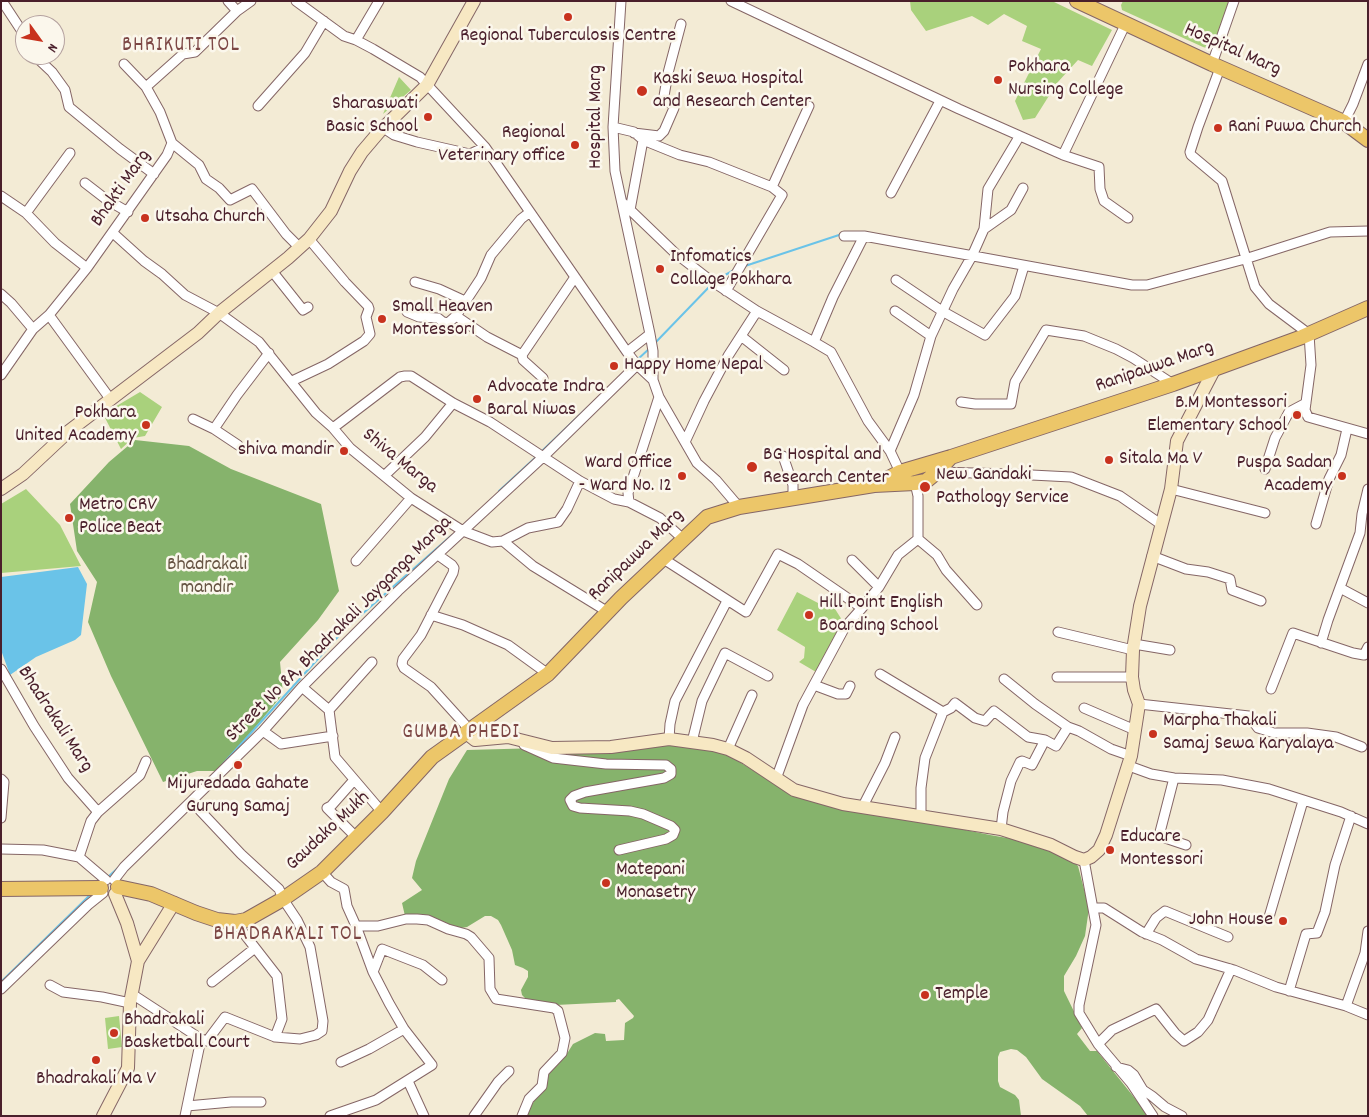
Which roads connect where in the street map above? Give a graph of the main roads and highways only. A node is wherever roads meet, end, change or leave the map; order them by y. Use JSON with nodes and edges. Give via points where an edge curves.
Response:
{"nodes":[{"id":1,"x":474,"y":1,"type":"edge"},
{"id":2,"x":1077,"y":1,"type":"edge"},
{"id":3,"x":1368,"y":140,"type":"edge"},
{"id":4,"x":1368,"y":308,"type":"edge"},
{"id":5,"x":1215,"y":368,"type":"junction"},
{"id":6,"x":951,"y":457,"type":"junction"},
{"id":7,"x":874,"y":485,"type":"junction"},
{"id":8,"x":1,"y":489,"type":"edge"},
{"id":9,"x":467,"y":730,"type":"junction"},
{"id":10,"x":110,"y":887,"type":"junction"},
{"id":11,"x":1,"y":889,"type":"edge"},
{"id":12,"x":174,"y":903,"type":"junction"},
{"id":13,"x":138,"y":961,"type":"junction"},
{"id":14,"x":103,"y":1115,"type":"edge"}],
"edges":[{"from":1,"to":8,"type":"main road","via":[[427,85],[362,152],[331,210],[304,244]]},
{"from":2,"to":3,"type":"main road","name":"Hospital Marg","via":[[1344,122]]},
{"from":4,"to":5,"type":"main road","name":"Ranipauwa Marg","via":[[1309,334]]},
{"from":5,"to":6,"type":"main road","name":"Ranipauwa Marg"},
{"from":5,"to":9,"type":"main road","via":[[1177,441],[1171,489],[1140,606],[1132,677],[1139,704],[1130,761],[1102,843],[1091,857],[1084,860],[1074,857],[1033,838],[1001,830],[843,804],[794,790],[728,749],[669,739],[611,747],[552,748],[508,737],[475,740]]},
{"from":6,"to":7,"type":"main road","name":"Ranipauwa Marg","via":[[900,472]]},
{"from":6,"to":7,"type":"main road","via":[[926,481]]},
{"from":7,"to":9,"type":"main road","name":"Ranipauwa Marg","via":[[739,508],[707,517],[548,674]]},
{"from":9,"to":12,"type":"main road","name":"Gaudako Mukh","via":[[432,757],[322,872],[283,900],[241,922],[209,917]]},
{"from":10,"to":11,"type":"main road"},
{"from":10,"to":12,"type":"main road","via":[[151,894]]},
{"from":10,"to":13,"type":"main road","via":[[127,923]]},
{"from":12,"to":13,"type":"main road"},
{"from":13,"to":14,"type":"main road","via":[[131,999],[128,1068]]}]}
